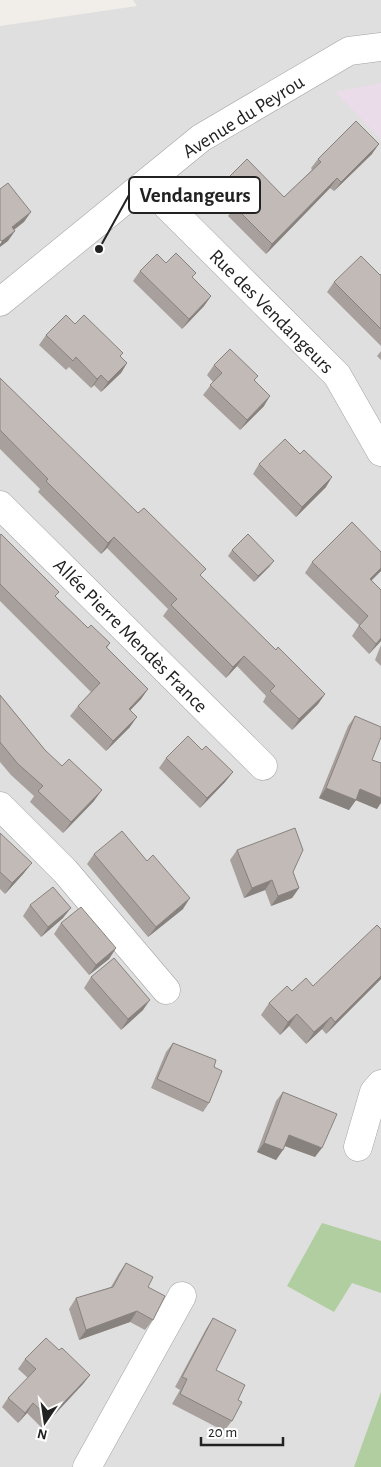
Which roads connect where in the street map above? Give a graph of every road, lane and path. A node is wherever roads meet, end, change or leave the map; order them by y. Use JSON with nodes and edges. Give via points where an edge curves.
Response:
{"nodes":[{"id":1,"x":381,"y":47,"type":"edge"},
{"id":2,"x":145,"y":184,"type":"junction"},
{"id":3,"x":0,"y":302,"type":"edge"},
{"id":4,"x":381,"y":452,"type":"edge"},
{"id":5,"x":0,"y":505,"type":"edge"},
{"id":6,"x":262,"y":766,"type":"dead end"},
{"id":7,"x":0,"y":806,"type":"edge"},
{"id":8,"x":166,"y":990,"type":"dead end"},
{"id":9,"x":381,"y":1084,"type":"edge"},
{"id":10,"x":358,"y":1147,"type":"dead end"},
{"id":11,"x":182,"y":1296,"type":"dead end"},
{"id":12,"x":87,"y":1467,"type":"edge"}],
"edges":[{"from":1,"to":2,"type":"street","name":"Avenue du Peyrou","via":[[349,51],[201,138]]},
{"from":2,"to":3,"type":"street","name":"Avenue du Peyrou"},
{"from":2,"to":4,"type":"street","name":"Rue des Vendangeurs","via":[[337,375]]},
{"from":5,"to":6,"type":"street","name":"Allée Pierre Mendès France"},
{"from":7,"to":8,"type":"street","via":[[65,871]]},
{"from":9,"to":10,"type":"street","via":[[374,1092]]},
{"from":11,"to":12,"type":"street"}]}
